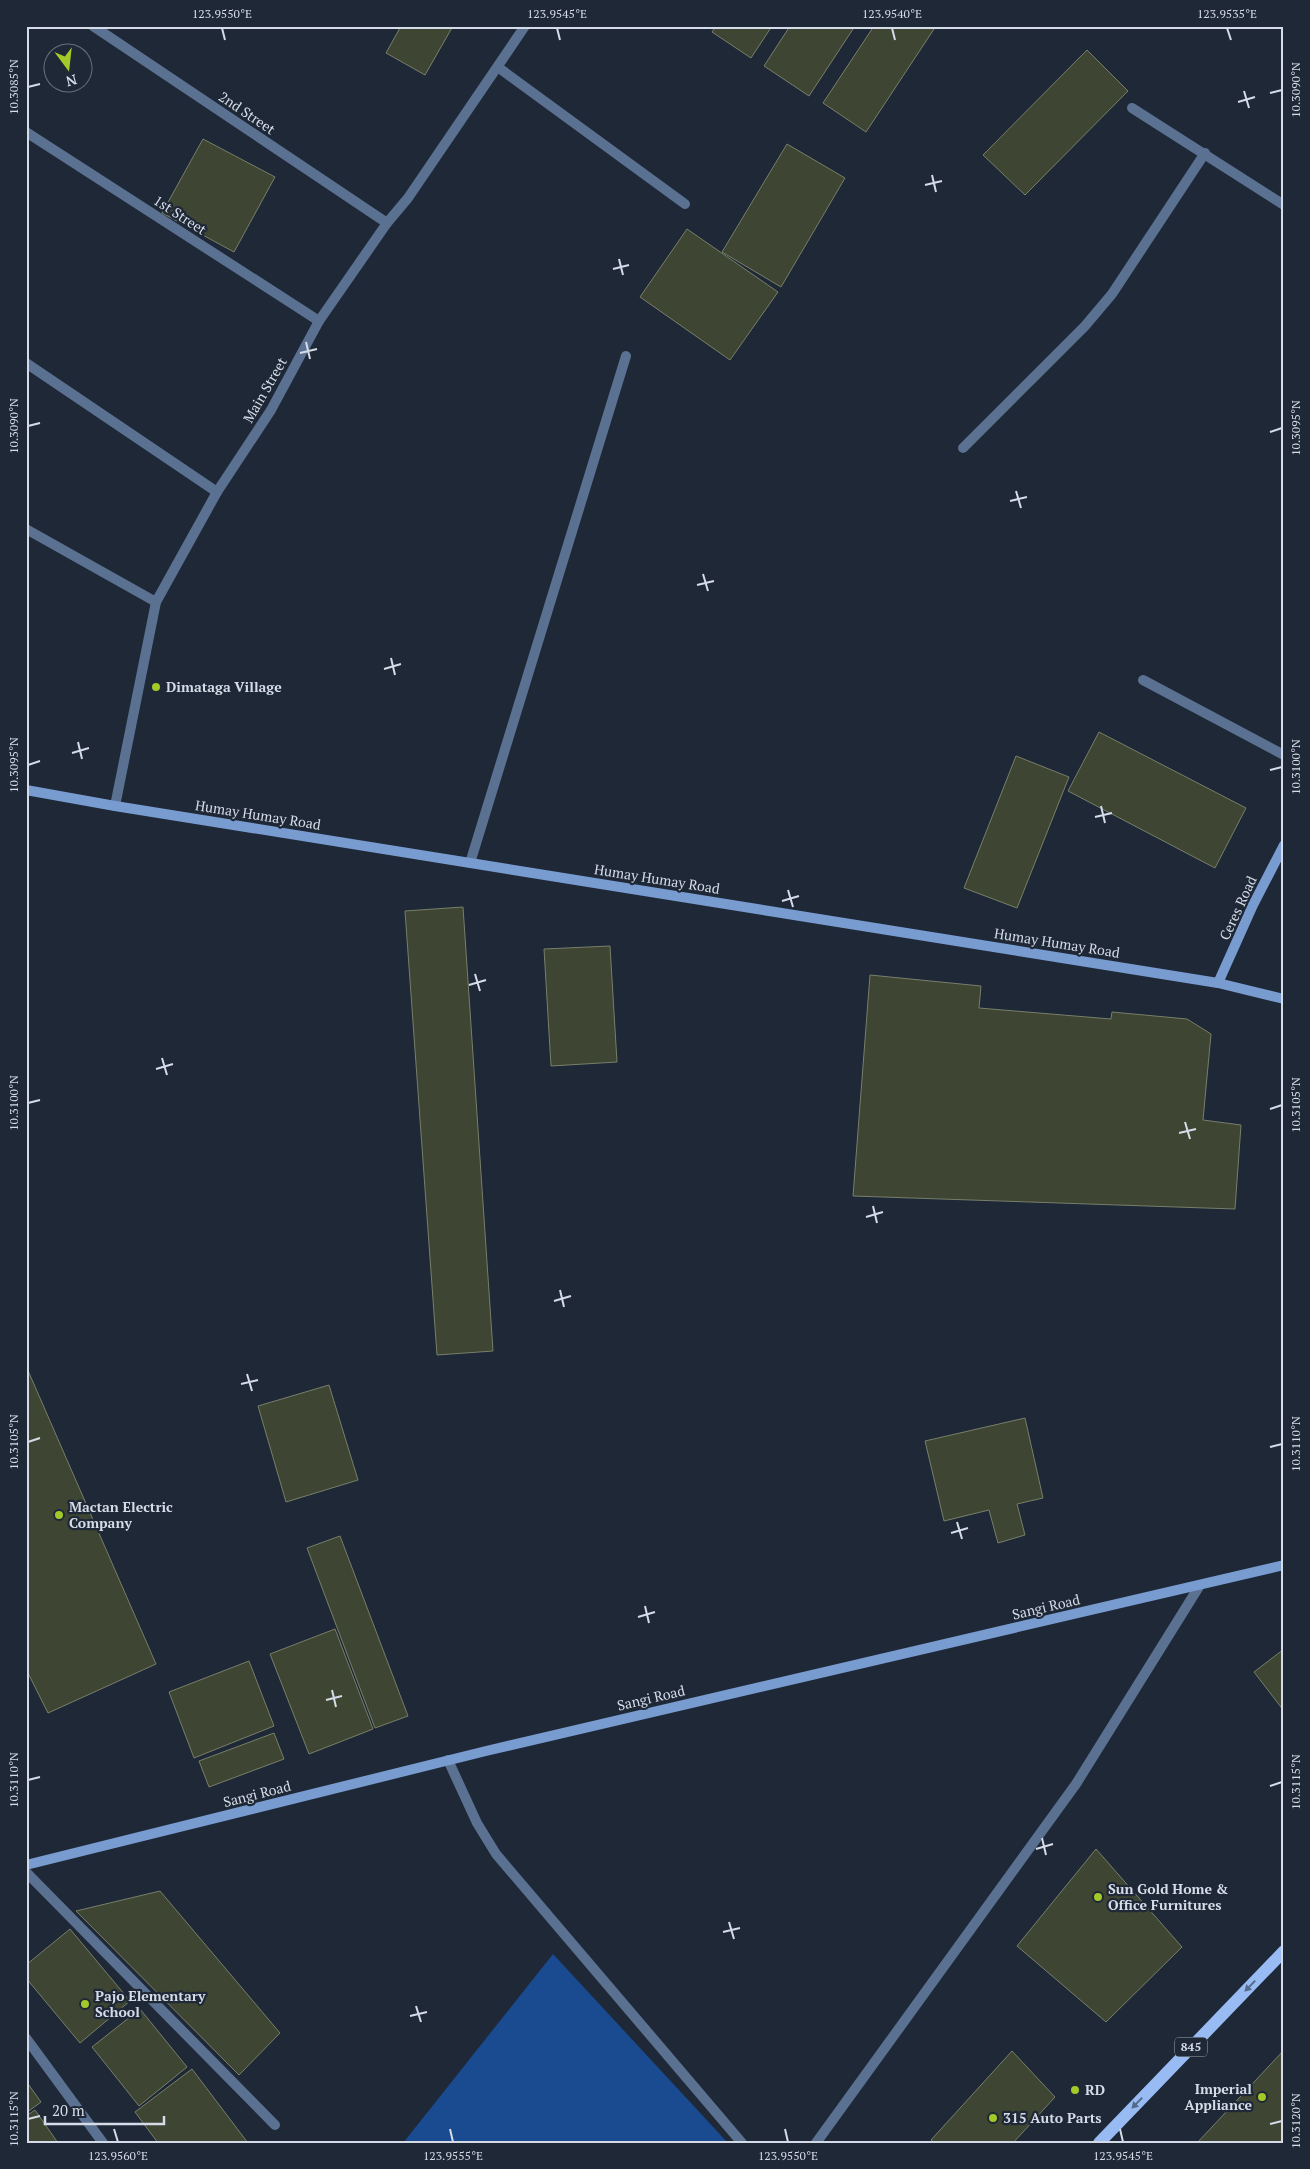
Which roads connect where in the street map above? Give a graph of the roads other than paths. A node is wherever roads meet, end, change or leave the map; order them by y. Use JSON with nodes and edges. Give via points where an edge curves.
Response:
{"nodes":[{"id":1,"x":92,"y":26,"type":"edge"},
{"id":2,"x":525,"y":26,"type":"edge"},
{"id":3,"x":498,"y":68,"type":"junction"},
{"id":4,"x":1132,"y":108,"type":"dead end"},
{"id":5,"x":26,"y":132,"type":"edge"},
{"id":6,"x":1205,"y":153,"type":"junction"},
{"id":7,"x":685,"y":204,"type":"dead end"},
{"id":8,"x":1284,"y":205,"type":"edge"},
{"id":9,"x":387,"y":224,"type":"junction"},
{"id":10,"x":319,"y":322,"type":"junction"},
{"id":11,"x":626,"y":356,"type":"dead end"},
{"id":12,"x":26,"y":363,"type":"edge"},
{"id":13,"x":963,"y":448,"type":"dead end"},
{"id":14,"x":217,"y":492,"type":"junction"},
{"id":15,"x":26,"y":528,"type":"edge"},
{"id":16,"x":156,"y":602,"type":"junction"},
{"id":17,"x":1143,"y":680,"type":"dead end"},
{"id":18,"x":1284,"y":755,"type":"edge"},
{"id":19,"x":26,"y":790,"type":"edge"},
{"id":20,"x":115,"y":806,"type":"junction"},
{"id":21,"x":1284,"y":845,"type":"edge"},
{"id":22,"x":470,"y":863,"type":"junction"},
{"id":23,"x":1218,"y":983,"type":"junction"},
{"id":24,"x":1284,"y":999,"type":"edge"},
{"id":25,"x":1284,"y":1565,"type":"edge"},
{"id":26,"x":1200,"y":1585,"type":"junction"},
{"id":27,"x":448,"y":1760,"type":"junction"},
{"id":28,"x":26,"y":1865,"type":"edge"},
{"id":29,"x":26,"y":1872,"type":"edge"},
{"id":30,"x":1284,"y":1951,"type":"edge"},
{"id":31,"x":26,"y":2038,"type":"edge"},
{"id":32,"x":276,"y":2126,"type":"dead end"},
{"id":33,"x":103,"y":2143,"type":"edge"},
{"id":34,"x":742,"y":2143,"type":"edge"},
{"id":35,"x":816,"y":2143,"type":"edge"},
{"id":36,"x":1099,"y":2143,"type":"edge"}],
"edges":[{"from":1,"to":9,"type":"street","name":"2nd Street"},
{"from":2,"to":3,"type":"street","name":"Main Street"},
{"from":3,"to":7,"type":"street"},
{"from":3,"to":9,"type":"street","name":"Main Street"},
{"from":4,"to":6,"type":"street"},
{"from":5,"to":10,"type":"street","name":"1st Street"},
{"from":6,"to":8,"type":"street"},
{"from":6,"to":13,"type":"street","via":[[1112,294],[1085,326]]},
{"from":9,"to":10,"type":"street","name":"Main Street"},
{"from":10,"to":14,"type":"street","name":"Main Street","via":[[270,410]]},
{"from":11,"to":22,"type":"street"},
{"from":12,"to":14,"type":"street"},
{"from":14,"to":16,"type":"street","name":"Main Street"},
{"from":15,"to":16,"type":"street"},
{"from":16,"to":20,"type":"street","name":"Main Street"},
{"from":17,"to":18,"type":"street"},
{"from":19,"to":20,"type":"street","name":"Humay Humay Road"},
{"from":20,"to":22,"type":"street","name":"Humay Humay Road"},
{"from":21,"to":23,"type":"street","name":"Ceres Road"},
{"from":22,"to":23,"type":"street","name":"Humay Humay Road"},
{"from":23,"to":24,"type":"street","name":"Humay Humay Road"},
{"from":25,"to":26,"type":"street","name":"Sangi Road"},
{"from":26,"to":27,"type":"street","name":"Sangi Road"},
{"from":26,"to":35,"type":"street","via":[[1076,1784]]},
{"from":27,"to":28,"type":"street","name":"Sangi Road"},
{"from":27,"to":34,"type":"street","via":[[477,1823],[496,1854]]},
{"from":29,"to":32,"type":"street"},
{"from":30,"to":36,"type":"main road","number":"845","one_way":true},
{"from":31,"to":33,"type":"street"}]}
